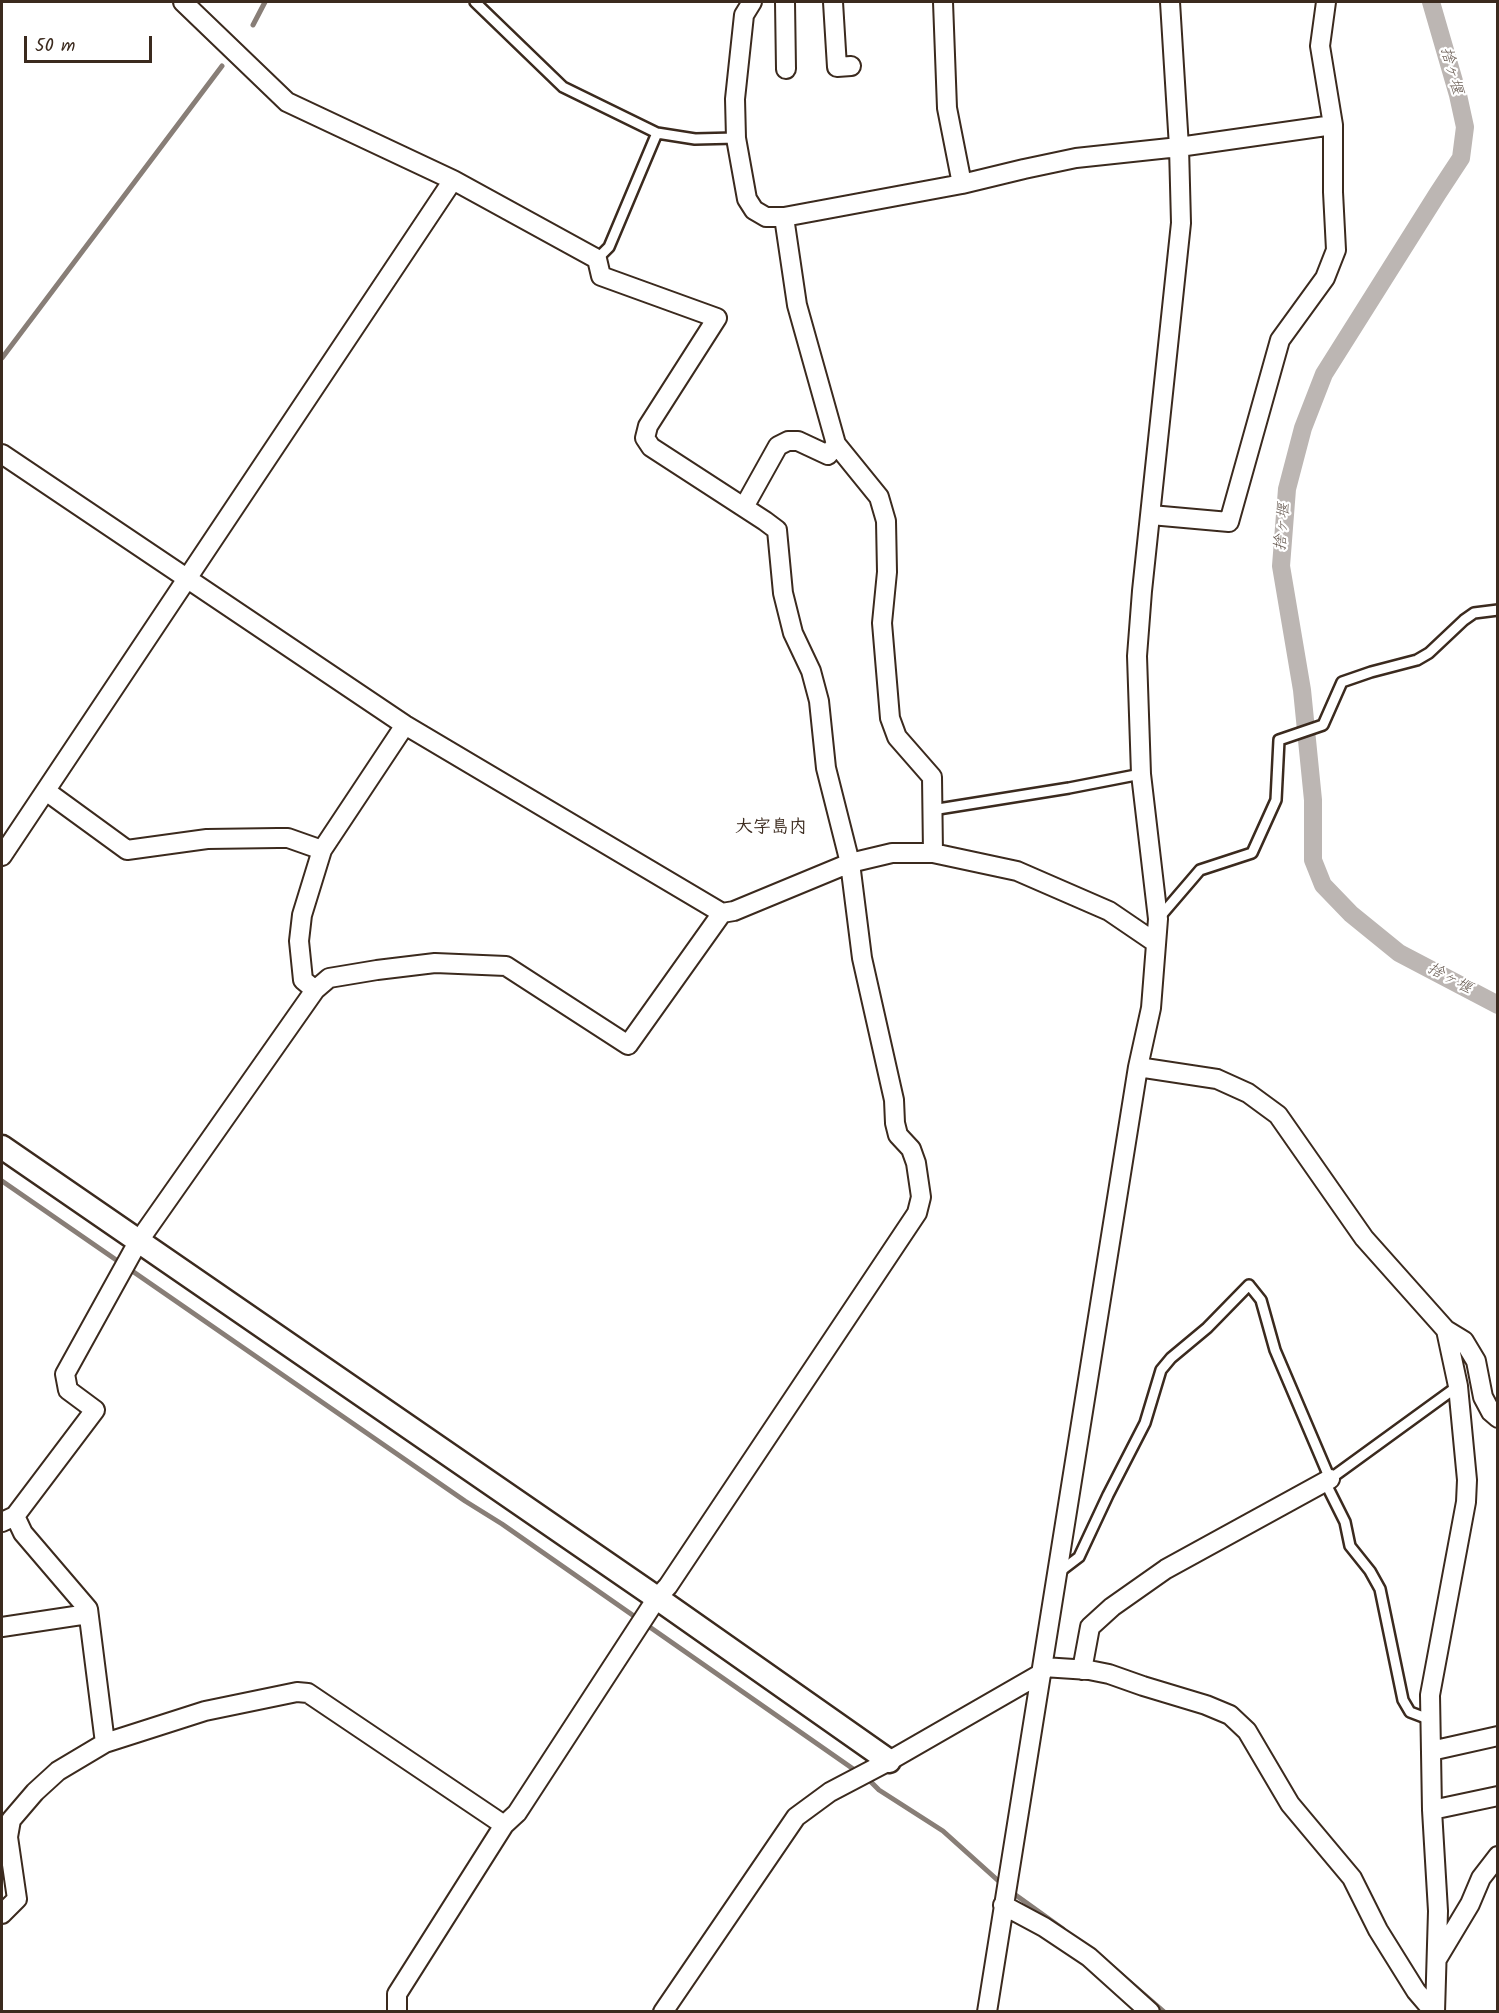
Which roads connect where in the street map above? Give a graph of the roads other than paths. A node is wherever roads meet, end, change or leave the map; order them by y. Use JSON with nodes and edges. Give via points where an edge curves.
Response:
{"nodes":[{"id":1,"x":183,"y":2,"type":"edge"},
{"id":2,"x":475,"y":2,"type":"edge"},
{"id":3,"x":752,"y":2,"type":"edge"},
{"id":4,"x":785,"y":2,"type":"edge"},
{"id":5,"x":833,"y":2,"type":"edge"},
{"id":6,"x":943,"y":2,"type":"edge"},
{"id":7,"x":1170,"y":2,"type":"edge"},
{"id":8,"x":1326,"y":2,"type":"edge"},
{"id":9,"x":850,"y":66,"type":"dead end"},
{"id":10,"x":786,"y":69,"type":"dead end"},
{"id":11,"x":1333,"y":125,"type":"junction"},
{"id":12,"x":657,"y":133,"type":"junction"},
{"id":13,"x":736,"y":138,"type":"junction"},
{"id":14,"x":1179,"y":147,"type":"junction"},
{"id":15,"x":453,"y":180,"type":"junction"},
{"id":16,"x":962,"y":184,"type":"junction"},
{"id":17,"x":784,"y":217,"type":"junction"},
{"id":18,"x":597,"y":259,"type":"junction"},
{"id":19,"x":836,"y":444,"type":"junction"},
{"id":20,"x":2,"y":454,"type":"edge"},
{"id":21,"x":744,"y":507,"type":"junction"},
{"id":22,"x":1151,"y":515,"type":"junction"},
{"id":23,"x":187,"y":578,"type":"junction"},
{"id":24,"x":1497,"y":610,"type":"edge"},
{"id":25,"x":405,"y":724,"type":"junction"},
{"id":26,"x":1141,"y":774,"type":"junction"},
{"id":27,"x":46,"y":791,"type":"junction"},
{"id":28,"x":932,"y":810,"type":"junction"},
{"id":29,"x":322,"y":850,"type":"junction"},
{"id":30,"x":933,"y":853,"type":"junction"},
{"id":31,"x":2,"y":856,"type":"edge"},
{"id":32,"x":850,"y":863,"type":"junction"},
{"id":33,"x":722,"y":913,"type":"junction"},
{"id":34,"x":1158,"y":919,"type":"junction"},
{"id":35,"x":1156,"y":943,"type":"junction"},
{"id":36,"x":315,"y":990,"type":"junction"},
{"id":37,"x":1138,"y":1067,"type":"junction"},
{"id":38,"x":2,"y":1147,"type":"edge"},
{"id":39,"x":138,"y":1242,"type":"junction"},
{"id":40,"x":1446,"y":1330,"type":"junction"},
{"id":41,"x":1458,"y":1386,"type":"junction"},
{"id":42,"x":1497,"y":1418,"type":"edge"},
{"id":43,"x":1327,"y":1480,"type":"junction"},
{"id":44,"x":8,"y":1519,"type":"edge"},
{"id":45,"x":1058,"y":1573,"type":"junction"},
{"id":46,"x":657,"y":1598,"type":"junction"},
{"id":47,"x":88,"y":1614,"type":"junction"},
{"id":48,"x":2,"y":1627,"type":"edge"},
{"id":49,"x":1042,"y":1670,"type":"junction"},
{"id":50,"x":1082,"y":1670,"type":"junction"},
{"id":51,"x":1431,"y":1720,"type":"junction"},
{"id":52,"x":1497,"y":1736,"type":"edge"},
{"id":53,"x":105,"y":1743,"type":"junction"},
{"id":54,"x":1431,"y":1751,"type":"junction"},
{"id":55,"x":889,"y":1761,"type":"junction"},
{"id":56,"x":1497,"y":1800,"type":"edge"},
{"id":57,"x":1431,"y":1810,"type":"junction"},
{"id":58,"x":504,"y":1825,"type":"junction"},
{"id":59,"x":1497,"y":1856,"type":"edge"},
{"id":60,"x":1003,"y":1905,"type":"junction"},
{"id":61,"x":2,"y":1914,"type":"edge"},
{"id":62,"x":1436,"y":1960,"type":"junction"},
{"id":63,"x":397,"y":2012,"type":"edge"},
{"id":64,"x":663,"y":2012,"type":"edge"},
{"id":65,"x":987,"y":2012,"type":"edge"},
{"id":66,"x":1150,"y":2012,"type":"edge"},
{"id":67,"x":1434,"y":2012,"type":"edge"}],
"edges":[{"from":1,"to":15,"type":"street","via":[[287,102]]},
{"from":2,"to":12,"type":"lane","via":[[563,87]]},
{"from":3,"to":13,"type":"street","via":[[744,15],[735,99]]},
{"from":4,"to":10,"type":"street"},
{"from":5,"to":9,"type":"street","via":[[837,67]]},
{"from":6,"to":16,"type":"street","via":[[947,108]]},
{"from":7,"to":14,"type":"street"},
{"from":8,"to":11,"type":"street","via":[[1320,46]]},
{"from":11,"to":14,"type":"street"},
{"from":11,"to":22,"type":"street","via":[[1336,250],[1325,278],[1280,340],[1229,522]]},
{"from":12,"to":13,"type":"lane","via":[[695,139]]},
{"from":12,"to":18,"type":"lane","via":[[609,247]]},
{"from":13,"to":17,"type":"street","via":[[750,204],[766,217]]},
{"from":14,"to":16,"type":"street","via":[[1076,158]]},
{"from":14,"to":22,"type":"street","via":[[1182,223]]},
{"from":15,"to":18,"type":"street"},
{"from":15,"to":23,"type":"street"},
{"from":16,"to":17,"type":"street"},
{"from":17,"to":19,"type":"street","via":[[797,305]]},
{"from":18,"to":21,"type":"street","via":[[601,276],[717,318],[648,426],[645,438],[651,447]]},
{"from":19,"to":21,"type":"street","via":[[828,455],[798,441],[778,446]]},
{"from":19,"to":28,"type":"street","via":[[879,497],[886,521],[882,623],[890,718],[897,737],[932,777]]},
{"from":20,"to":23,"type":"street"},
{"from":21,"to":32,"type":"street","via":[[777,530],[783,593],[793,633],[811,671],[819,701],[826,768]]},
{"from":22,"to":26,"type":"street","via":[[1137,656]]},
{"from":23,"to":25,"type":"street"},
{"from":23,"to":27,"type":"street"},
{"from":24,"to":34,"type":"lane","via":[[1474,613],[1417,660],[1342,682],[1323,725],[1279,740],[1276,800],[1252,854],[1200,870]]},
{"from":25,"to":29,"type":"street"},
{"from":25,"to":33,"type":"street"},
{"from":26,"to":28,"type":"lane"},
{"from":26,"to":34,"type":"street"},
{"from":27,"to":29,"type":"street","via":[[127,850],[207,839],[278,838]]},
{"from":27,"to":31,"type":"street"},
{"from":28,"to":30,"type":"street"},
{"from":29,"to":36,"type":"street","via":[[302,915],[299,941],[303,980]]},
{"from":30,"to":32,"type":"street","via":[[892,853]]},
{"from":30,"to":35,"type":"street","via":[[1017,871],[1109,912]]},
{"from":32,"to":33,"type":"street"},
{"from":32,"to":46,"type":"street","via":[[862,958],[894,1100],[895,1124],[916,1163],[921,1197],[917,1213]]},
{"from":33,"to":36,"type":"street","via":[[628,1045],[506,966],[435,963],[376,970],[328,978]]},
{"from":34,"to":35,"type":"street"},
{"from":35,"to":37,"type":"street","via":[[1151,1008]]},
{"from":36,"to":39,"type":"street"},
{"from":37,"to":40,"type":"street","via":[[1216,1078],[1248,1093],[1278,1115],[1364,1238]]},
{"from":37,"to":45,"type":"street"},
{"from":38,"to":39,"type":"street"},
{"from":39,"to":44,"type":"street","via":[[65,1374],[68,1390],[95,1410]]},
{"from":39,"to":46,"type":"street"},
{"from":40,"to":41,"type":"street"},
{"from":40,"to":42,"type":"street","via":[[1464,1341],[1476,1361],[1483,1397]]},
{"from":41,"to":43,"type":"lane"},
{"from":41,"to":51,"type":"street","via":[[1466,1502],[1430,1695]]},
{"from":43,"to":45,"type":"lane","via":[[1275,1350],[1262,1300],[1250,1285],[1161,1370],[1145,1423],[1079,1557]]},
{"from":43,"to":50,"type":"street","via":[[1167,1569],[1112,1607],[1090,1627]]},
{"from":43,"to":51,"type":"lane","via":[[1345,1522],[1350,1546],[1380,1589],[1403,1700],[1410,1712]]},
{"from":44,"to":47,"type":"street"},
{"from":45,"to":49,"type":"street"},
{"from":46,"to":55,"type":"street"},
{"from":46,"to":58,"type":"street","via":[[517,1813]]},
{"from":47,"to":48,"type":"street"},
{"from":47,"to":53,"type":"street"},
{"from":49,"to":50,"type":"street"},
{"from":49,"to":55,"type":"street"},
{"from":49,"to":60,"type":"street"},
{"from":50,"to":67,"type":"street","via":[[1109,1674],[1206,1705],[1230,1715],[1247,1731],[1290,1804],[1352,1878],[1378,1930],[1416,1991]]},
{"from":51,"to":54,"type":"street"},
{"from":52,"to":54,"type":"street"},
{"from":53,"to":58,"type":"street","via":[[205,1711],[297,1692],[308,1694]]},
{"from":53,"to":61,"type":"street","via":[[58,1771],[11,1820],[9,1837],[17,1899]]},
{"from":54,"to":57,"type":"street"},
{"from":55,"to":64,"type":"street","via":[[830,1792],[796,1817]]},
{"from":56,"to":57,"type":"street"},
{"from":57,"to":62,"type":"street","via":[[1438,1911]]},
{"from":58,"to":63,"type":"street","via":[[397,1994]]},
{"from":59,"to":62,"type":"street"},
{"from":60,"to":65,"type":"street"},
{"from":60,"to":66,"type":"street","via":[[1089,1957]]},
{"from":62,"to":67,"type":"street"}]}
